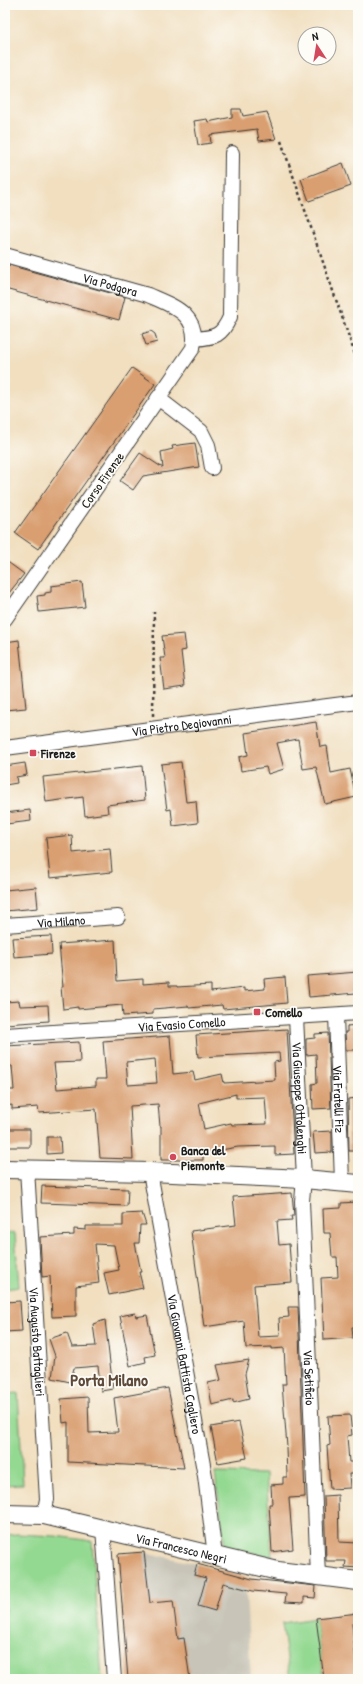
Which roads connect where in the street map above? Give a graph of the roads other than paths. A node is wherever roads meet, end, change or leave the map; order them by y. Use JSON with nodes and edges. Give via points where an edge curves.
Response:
{"nodes":[{"id":1,"x":232,"y":153,"type":"dead end"},
{"id":2,"x":5,"y":254,"type":"edge"},
{"id":3,"x":195,"y":339,"type":"junction"},
{"id":4,"x":158,"y":398,"type":"junction"},
{"id":5,"x":212,"y":468,"type":"dead end"},
{"id":6,"x":5,"y":619,"type":"edge"},
{"id":7,"x":358,"y":702,"type":"edge"},
{"id":8,"x":5,"y":748,"type":"edge"},
{"id":9,"x":118,"y":917,"type":"dead end"},
{"id":10,"x":5,"y":925,"type":"edge"},
{"id":11,"x":358,"y":1013,"type":"edge"},
{"id":12,"x":336,"y":1015,"type":"junction"},
{"id":13,"x":296,"y":1017,"type":"junction"},
{"id":14,"x":5,"y":1035,"type":"edge"},
{"id":15,"x":5,"y":1169,"type":"edge"},
{"id":16,"x":27,"y":1169,"type":"junction"},
{"id":17,"x":150,"y":1172,"type":"junction"},
{"id":18,"x":304,"y":1179,"type":"junction"},
{"id":19,"x":350,"y":1183,"type":"edge"},
{"id":20,"x":5,"y":1514,"type":"edge"},
{"id":21,"x":44,"y":1515,"type":"junction"},
{"id":22,"x":103,"y":1528,"type":"junction"},
{"id":23,"x":215,"y":1556,"type":"junction"},
{"id":24,"x":318,"y":1576,"type":"junction"},
{"id":25,"x":358,"y":1581,"type":"edge"},
{"id":26,"x":114,"y":1679,"type":"edge"}],
"edges":[{"from":1,"to":3,"type":"street","via":[[230,317],[224,330],[211,338]]},
{"from":2,"to":3,"type":"street","name":"Via Podgora","via":[[148,295],[167,303],[184,313],[191,323]]},
{"from":3,"to":4,"type":"street","name":"Corso Firenze","via":[[193,348]]},
{"from":4,"to":5,"type":"street","via":[[201,431],[208,445]]},
{"from":4,"to":6,"type":"street","name":"Corso Firenze"},
{"from":7,"to":8,"type":"street","name":"Via Pietro Degiovanni"},
{"from":9,"to":10,"type":"street","name":"Via Milano"},
{"from":11,"to":12,"type":"street","name":"Via Evasio Comello"},
{"from":12,"to":13,"type":"street","name":"Via Evasio Comello"},
{"from":12,"to":19,"type":"street","name":"Via Fratelli Fiz"},
{"from":13,"to":14,"type":"street","name":"Via Evasio Comello"},
{"from":13,"to":18,"type":"street","name":"Via Giuseppe Ottolenghi"},
{"from":15,"to":16,"type":"main road"},
{"from":16,"to":17,"type":"main road"},
{"from":16,"to":21,"type":"street","name":"Via Augusto Battaglieri","via":[[48,1499]]},
{"from":17,"to":18,"type":"main road"},
{"from":17,"to":23,"type":"street","name":"Via Giovanni Battista Cagliero","via":[[205,1476]]},
{"from":18,"to":19,"type":"main road"},
{"from":18,"to":24,"type":"street","name":"Via Setificio","via":[[302,1201]]},
{"from":20,"to":21,"type":"main road","name":"Via Francesco Negri"},
{"from":21,"to":22,"type":"main road","name":"Via Francesco Negri"},
{"from":22,"to":23,"type":"main road","name":"Via Francesco Negri"},
{"from":22,"to":26,"type":"street"},
{"from":23,"to":24,"type":"main road","name":"Via Francesco Negri","via":[[278,1571]]},
{"from":24,"to":25,"type":"main road","name":"Via Francesco Negri"}]}
